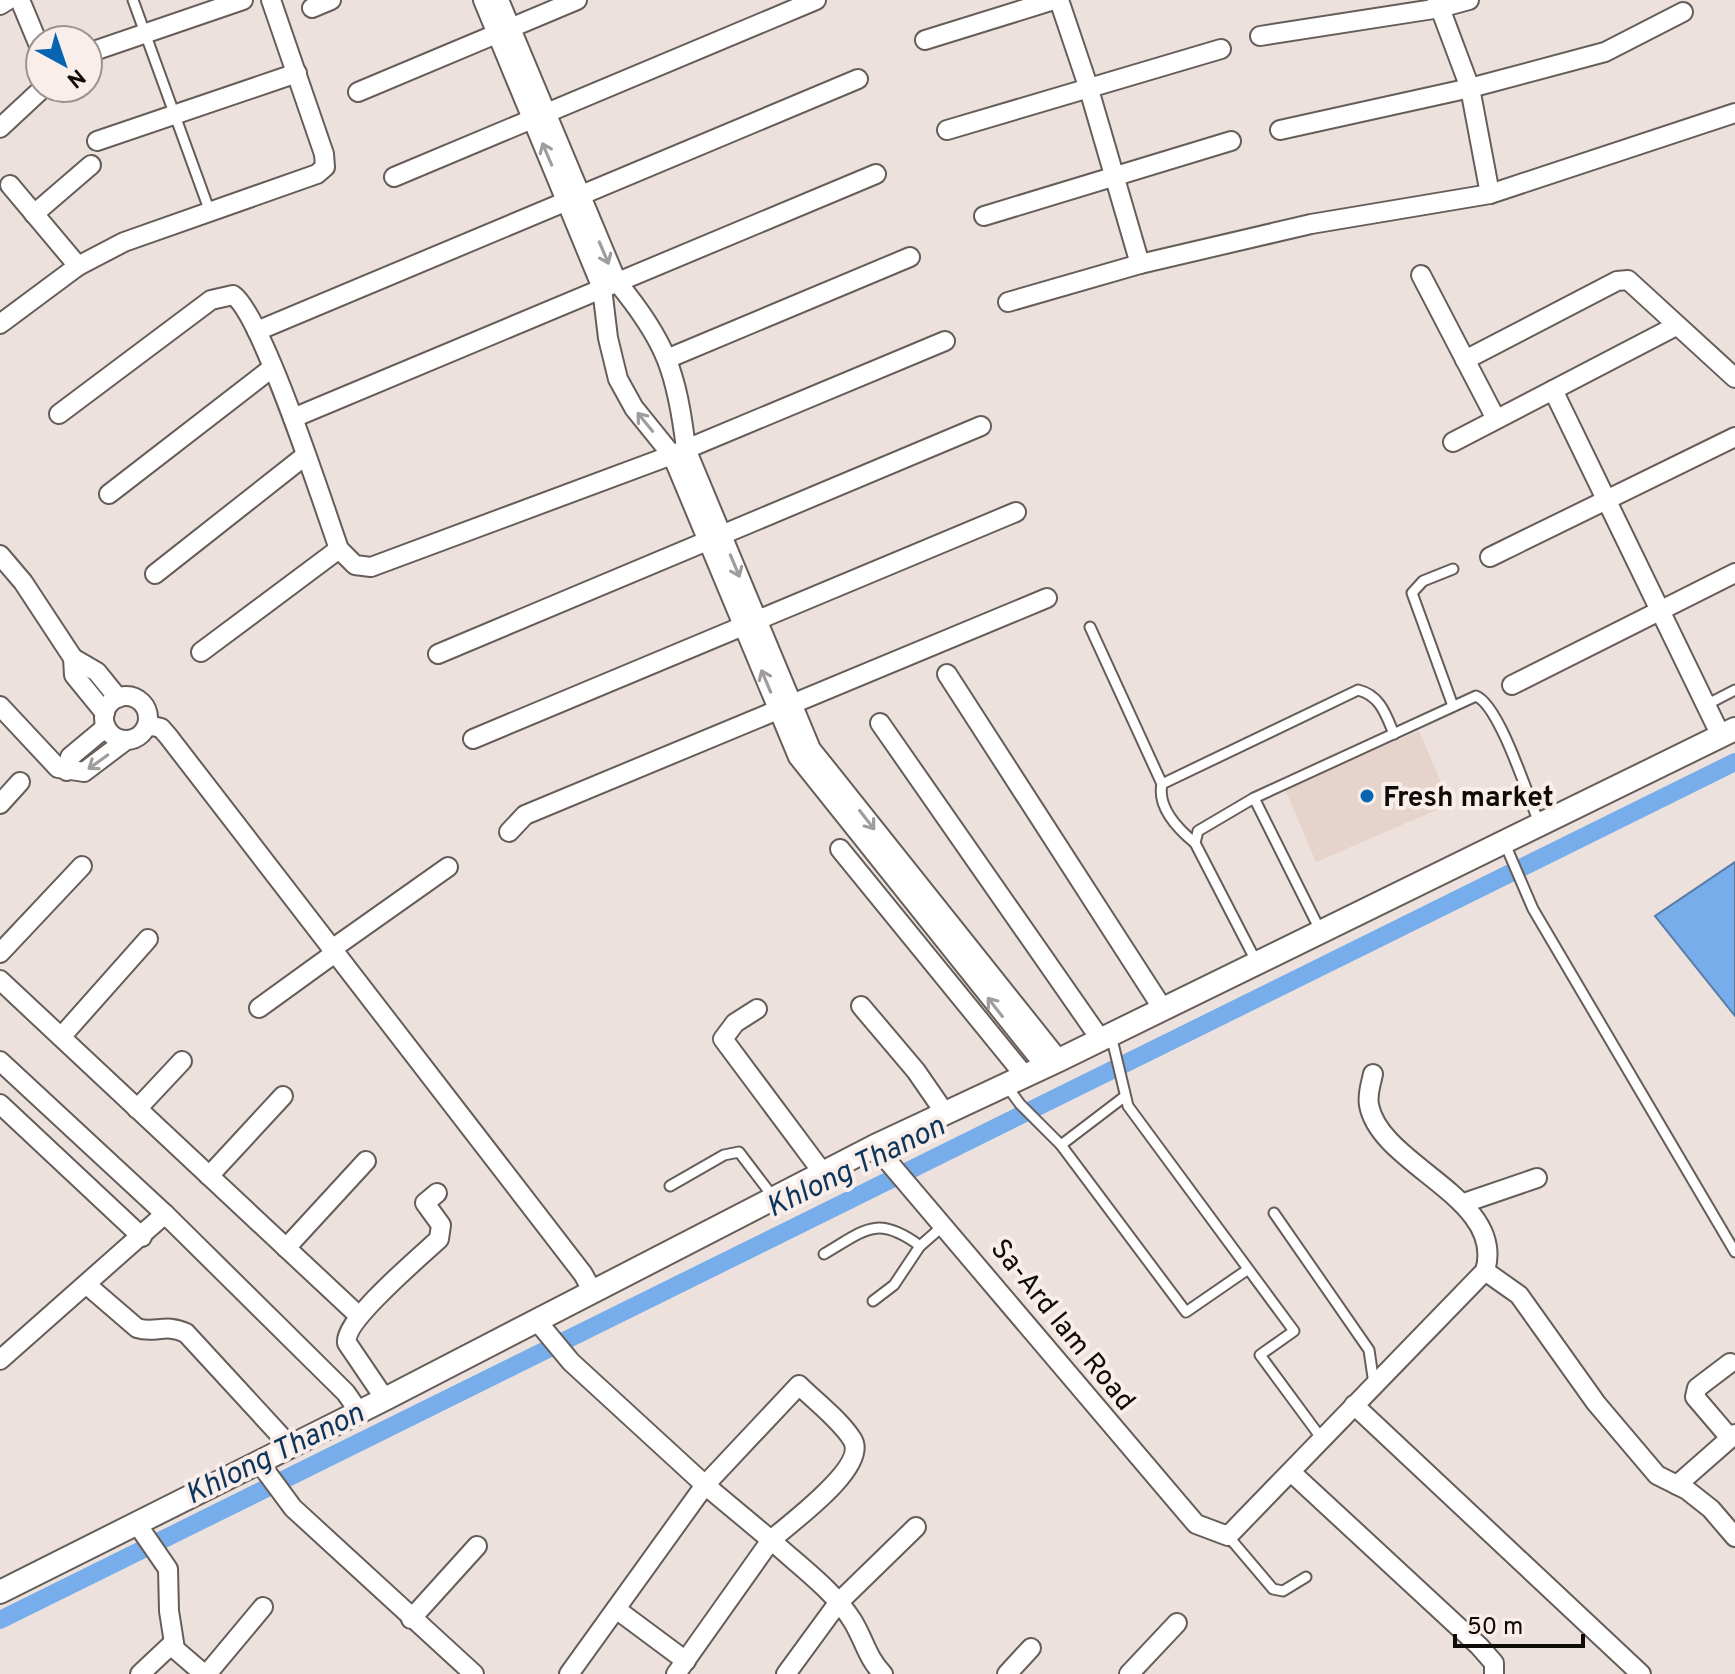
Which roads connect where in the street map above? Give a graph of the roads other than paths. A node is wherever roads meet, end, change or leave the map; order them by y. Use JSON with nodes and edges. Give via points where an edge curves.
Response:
{"nodes":[{"id":1,"x":8,"y":0,"type":"edge"},
{"id":2,"x":20,"y":0,"type":"edge"},
{"id":3,"x":133,"y":0,"type":"edge"},
{"id":4,"x":243,"y":0,"type":"edge"},
{"id":5,"x":271,"y":0,"type":"edge"},
{"id":6,"x":331,"y":0,"type":"edge"},
{"id":7,"x":483,"y":0,"type":"edge"},
{"id":8,"x":499,"y":0,"type":"edge"},
{"id":9,"x":577,"y":0,"type":"edge"},
{"id":10,"x":816,"y":0,"type":"edge"},
{"id":11,"x":1056,"y":0,"type":"edge"},
{"id":12,"x":1469,"y":0,"type":"edge"},
{"id":13,"x":1438,"y":4,"type":"edge"},
{"id":14,"x":0,"y":5,"type":"edge"},
{"id":15,"x":312,"y":8,"type":"dead end"},
{"id":16,"x":1683,"y":12,"type":"dead end"},
{"id":17,"x":30,"y":24,"type":"edge"},
{"id":18,"x":504,"y":31,"type":"junction"},
{"id":19,"x":147,"y":33,"type":"junction"},
{"id":20,"x":1260,"y":36,"type":"dead end"},
{"id":21,"x":925,"y":40,"type":"dead end"},
{"id":22,"x":104,"y":48,"type":"edge"},
{"id":23,"x":1221,"y":49,"type":"dead end"},
{"id":24,"x":297,"y":73,"type":"junction"},
{"id":25,"x":858,"y":79,"type":"dead end"},
{"id":26,"x":1088,"y":86,"type":"junction"},
{"id":27,"x":1470,"y":88,"type":"junction"},
{"id":28,"x":358,"y":92,"type":"dead end"},
{"id":29,"x":26,"y":104,"type":"edge"},
{"id":30,"x":1735,"y":113,"type":"edge"},
{"id":31,"x":174,"y":114,"type":"junction"},
{"id":32,"x":539,"y":116,"type":"junction"},
{"id":33,"x":0,"y":128,"type":"edge"},
{"id":34,"x":947,"y":130,"type":"dead end"},
{"id":35,"x":1280,"y":130,"type":"dead end"},
{"id":36,"x":97,"y":141,"type":"dead end"},
{"id":37,"x":1231,"y":141,"type":"dead end"},
{"id":38,"x":91,"y":165,"type":"dead end"},
{"id":39,"x":876,"y":174,"type":"dead end"},
{"id":40,"x":394,"y":177,"type":"dead end"},
{"id":41,"x":1114,"y":179,"type":"junction"},
{"id":42,"x":10,"y":185,"type":"dead end"},
{"id":43,"x":1490,"y":194,"type":"junction"},
{"id":44,"x":574,"y":198,"type":"junction"},
{"id":45,"x":210,"y":212,"type":"junction"},
{"id":46,"x":34,"y":214,"type":"junction"},
{"id":47,"x":984,"y":216,"type":"dead end"},
{"id":48,"x":910,"y":257,"type":"dead end"},
{"id":49,"x":1140,"y":264,"type":"junction"},
{"id":50,"x":78,"y":266,"type":"junction"},
{"id":51,"x":1421,"y":275,"type":"dead end"},
{"id":52,"x":610,"y":285,"type":"junction"},
{"id":53,"x":1008,"y":302,"type":"dead end"},
{"id":54,"x":4,"y":313,"type":"edge"},
{"id":55,"x":1676,"y":326,"type":"junction"},
{"id":56,"x":257,"y":331,"type":"junction"},
{"id":57,"x":945,"y":341,"type":"dead end"},
{"id":58,"x":669,"y":358,"type":"junction"},
{"id":59,"x":1465,"y":360,"type":"junction"},
{"id":60,"x":272,"y":368,"type":"junction"},
{"id":61,"x":1735,"y":378,"type":"edge"},
{"id":62,"x":1553,"y":390,"type":"junction"},
{"id":63,"x":59,"y":414,"type":"dead end"},
{"id":64,"x":293,"y":418,"type":"junction"},
{"id":65,"x":1496,"y":419,"type":"junction"},
{"id":66,"x":981,"y":426,"type":"dead end"},
{"id":67,"x":1735,"y":437,"type":"edge"},
{"id":68,"x":1453,"y":442,"type":"dead end"},
{"id":69,"x":679,"y":452,"type":"junction"},
{"id":70,"x":306,"y":455,"type":"junction"},
{"id":71,"x":109,"y":494,"type":"dead end"},
{"id":72,"x":1607,"y":501,"type":"junction"},
{"id":73,"x":1016,"y":512,"type":"dead end"},
{"id":74,"x":715,"y":538,"type":"junction"},
{"id":75,"x":339,"y":549,"type":"junction"},
{"id":76,"x":0,"y":555,"type":"edge"},
{"id":77,"x":1490,"y":557,"type":"dead end"},
{"id":78,"x":1453,"y":569,"type":"dead end"},
{"id":79,"x":1735,"y":573,"type":"edge"},
{"id":80,"x":155,"y":574,"type":"dead end"},
{"id":81,"x":1047,"y":598,"type":"dead end"},
{"id":82,"x":1660,"y":611,"type":"junction"},
{"id":83,"x":750,"y":623,"type":"junction"},
{"id":84,"x":1090,"y":627,"type":"dead end"},
{"id":85,"x":201,"y":652,"type":"dead end"},
{"id":86,"x":438,"y":654,"type":"dead end"},
{"id":87,"x":73,"y":658,"type":"junction"},
{"id":88,"x":947,"y":674,"type":"dead end"},
{"id":89,"x":1512,"y":685,"type":"dead end"},
{"id":90,"x":1735,"y":690,"type":"edge"},
{"id":91,"x":118,"y":698,"type":"junction"},
{"id":92,"x":1706,"y":705,"type":"junction"},
{"id":93,"x":0,"y":706,"type":"edge"},
{"id":94,"x":1453,"y":706,"type":"junction"},
{"id":95,"x":785,"y":707,"type":"junction"},
{"id":96,"x":105,"y":720,"type":"junction"},
{"id":97,"x":880,"y":723,"type":"dead end"},
{"id":98,"x":148,"y":725,"type":"junction"},
{"id":99,"x":1728,"y":732,"type":"edge"},
{"id":100,"x":1394,"y":734,"type":"junction"},
{"id":101,"x":473,"y":739,"type":"dead end"},
{"id":102,"x":125,"y":741,"type":"junction"},
{"id":103,"x":67,"y":771,"type":"junction"},
{"id":104,"x":20,"y":782,"type":"dead end"},
{"id":105,"x":1162,"y":784,"type":"junction"},
{"id":106,"x":1254,"y":798,"type":"junction"},
{"id":107,"x":0,"y":804,"type":"edge"},
{"id":108,"x":1540,"y":825,"type":"junction"},
{"id":109,"x":509,"y":832,"type":"dead end"},
{"id":110,"x":1195,"y":843,"type":"junction"},
{"id":111,"x":1507,"y":848,"type":"junction"},
{"id":112,"x":840,"y":849,"type":"dead end"},
{"id":113,"x":82,"y":866,"type":"dead end"},
{"id":114,"x":448,"y":867,"type":"dead end"},
{"id":115,"x":1321,"y":932,"type":"junction"},
{"id":116,"x":148,"y":939,"type":"dead end"},
{"id":117,"x":334,"y":951,"type":"junction"},
{"id":118,"x":0,"y":953,"type":"edge"},
{"id":119,"x":1257,"y":963,"type":"junction"},
{"id":120,"x":0,"y":980,"type":"edge"},
{"id":121,"x":861,"y":1006,"type":"dead end"},
{"id":122,"x":259,"y":1008,"type":"dead end"},
{"id":123,"x":757,"y":1009,"type":"dead end"},
{"id":124,"x":1163,"y":1009,"type":"junction"},
{"id":125,"x":61,"y":1037,"type":"junction"},
{"id":126,"x":1109,"y":1042,"type":"junction"},
{"id":127,"x":0,"y":1061,"type":"edge"},
{"id":128,"x":182,"y":1061,"type":"dead end"},
{"id":129,"x":1034,"y":1072,"type":"junction"},
{"id":130,"x":1373,"y":1074,"type":"dead end"},
{"id":131,"x":283,"y":1096,"type":"dead end"},
{"id":132,"x":1124,"y":1097,"type":"junction"},
{"id":133,"x":0,"y":1104,"type":"edge"},
{"id":134,"x":137,"y":1109,"type":"junction"},
{"id":135,"x":945,"y":1113,"type":"junction"},
{"id":136,"x":1061,"y":1145,"type":"junction"},
{"id":137,"x":882,"y":1154,"type":"junction"},
{"id":138,"x":366,"y":1161,"type":"dead end"},
{"id":139,"x":823,"y":1173,"type":"junction"},
{"id":140,"x":209,"y":1176,"type":"junction"},
{"id":141,"x":1537,"y":1178,"type":"dead end"},
{"id":142,"x":670,"y":1186,"type":"dead end"},
{"id":143,"x":437,"y":1193,"type":"dead end"},
{"id":144,"x":774,"y":1198,"type":"junction"},
{"id":145,"x":1464,"y":1203,"type":"junction"},
{"id":146,"x":1274,"y":1213,"type":"dead end"},
{"id":147,"x":165,"y":1214,"type":"junction"},
{"id":148,"x":944,"y":1225,"type":"junction"},
{"id":149,"x":142,"y":1237,"type":"junction"},
{"id":150,"x":920,"y":1246,"type":"junction"},
{"id":151,"x":286,"y":1248,"type":"junction"},
{"id":152,"x":1735,"y":1252,"type":"edge"},
{"id":153,"x":824,"y":1254,"type":"dead end"},
{"id":154,"x":1247,"y":1270,"type":"junction"},
{"id":155,"x":1485,"y":1271,"type":"junction"},
{"id":156,"x":87,"y":1285,"type":"junction"},
{"id":157,"x":593,"y":1292,"type":"junction"},
{"id":158,"x":873,"y":1301,"type":"dead end"},
{"id":159,"x":359,"y":1316,"type":"junction"},
{"id":160,"x":542,"y":1326,"type":"junction"},
{"id":161,"x":0,"y":1360,"type":"edge"},
{"id":162,"x":1730,"y":1363,"type":"dead end"},
{"id":163,"x":1374,"y":1384,"type":"junction"},
{"id":164,"x":385,"y":1399,"type":"junction"},
{"id":165,"x":1354,"y":1405,"type":"junction"},
{"id":166,"x":359,"y":1412,"type":"junction"},
{"id":167,"x":1733,"y":1436,"type":"edge"},
{"id":168,"x":1322,"y":1439,"type":"junction"},
{"id":169,"x":290,"y":1446,"type":"junction"},
{"id":170,"x":262,"y":1467,"type":"junction"},
{"id":171,"x":1291,"y":1472,"type":"junction"},
{"id":172,"x":705,"y":1485,"type":"junction"},
{"id":173,"x":1677,"y":1485,"type":"junction"},
{"id":174,"x":916,"y":1527,"type":"dead end"},
{"id":175,"x":142,"y":1530,"type":"junction"},
{"id":176,"x":1221,"y":1534,"type":"junction"},
{"id":177,"x":1735,"y":1537,"type":"edge"},
{"id":178,"x":771,"y":1540,"type":"junction"},
{"id":179,"x":477,"y":1546,"type":"dead end"},
{"id":180,"x":1306,"y":1577,"type":"dead end"},
{"id":181,"x":0,"y":1592,"type":"edge"},
{"id":182,"x":838,"y":1603,"type":"junction"},
{"id":183,"x":263,"y":1607,"type":"dead end"},
{"id":184,"x":616,"y":1609,"type":"junction"},
{"id":185,"x":411,"y":1619,"type":"junction"},
{"id":186,"x":1177,"y":1623,"type":"dead end"},
{"id":187,"x":173,"y":1643,"type":"junction"},
{"id":188,"x":1031,"y":1648,"type":"dead end"},
{"id":189,"x":681,"y":1668,"type":"edge"},
{"id":190,"x":140,"y":1674,"type":"edge"},
{"id":191,"x":206,"y":1674,"type":"edge"},
{"id":192,"x":474,"y":1674,"type":"edge"},
{"id":193,"x":569,"y":1674,"type":"edge"},
{"id":194,"x":786,"y":1674,"type":"edge"},
{"id":195,"x":883,"y":1674,"type":"edge"},
{"id":196,"x":1007,"y":1674,"type":"edge"},
{"id":197,"x":1129,"y":1674,"type":"edge"},
{"id":198,"x":1494,"y":1674,"type":"edge"},
{"id":199,"x":1641,"y":1674,"type":"edge"}],
"edges":[{"from":1,"to":14,"type":"street"},
{"from":2,"to":17,"type":"street"},
{"from":3,"to":19,"type":"lane"},
{"from":4,"to":19,"type":"street"},
{"from":5,"to":24,"type":"street"},
{"from":6,"to":15,"type":"street"},
{"from":7,"to":18,"type":"street"},
{"from":8,"to":18,"type":"street"},
{"from":9,"to":18,"type":"street"},
{"from":10,"to":32,"type":"street"},
{"from":11,"to":21,"type":"street"},
{"from":11,"to":26,"type":"street"},
{"from":12,"to":13,"type":"street"},
{"from":13,"to":20,"type":"street"},
{"from":13,"to":27,"type":"street"},
{"from":16,"to":27,"type":"street","via":[[1605,52]]},
{"from":18,"to":28,"type":"street"},
{"from":18,"to":32,"type":"street"},
{"from":19,"to":22,"type":"street"},
{"from":19,"to":31,"type":"lane"},
{"from":23,"to":26,"type":"street"},
{"from":24,"to":31,"type":"street"},
{"from":24,"to":45,"type":"street","via":[[325,167]]},
{"from":25,"to":44,"type":"street"},
{"from":26,"to":34,"type":"street"},
{"from":26,"to":41,"type":"street"},
{"from":27,"to":35,"type":"street"},
{"from":27,"to":43,"type":"street"},
{"from":29,"to":33,"type":"street"},
{"from":30,"to":43,"type":"street"},
{"from":31,"to":36,"type":"street"},
{"from":31,"to":45,"type":"lane"},
{"from":32,"to":40,"type":"street"},
{"from":32,"to":44,"type":"street"},
{"from":37,"to":41,"type":"street"},
{"from":38,"to":46,"type":"street"},
{"from":39,"to":52,"type":"street"},
{"from":41,"to":47,"type":"street"},
{"from":41,"to":49,"type":"street"},
{"from":42,"to":46,"type":"street"},
{"from":43,"to":49,"type":"street","via":[[1311,224]]},
{"from":44,"to":52,"type":"street"},
{"from":44,"to":56,"type":"street"},
{"from":45,"to":50,"type":"street","via":[[124,242]]},
{"from":46,"to":50,"type":"street"},
{"from":48,"to":58,"type":"street"},
{"from":49,"to":53,"type":"street"},
{"from":50,"to":54,"type":"street"},
{"from":51,"to":59,"type":"street"},
{"from":52,"to":58,"type":"street","via":[[647,318]]},
{"from":52,"to":64,"type":"street"},
{"from":69,"to":52,"type":"street","one_way":true,"via":[[634,408],[618,379]]},
{"from":55,"to":59,"type":"street","via":[[1637,285],[1617,281]]},
{"from":55,"to":61,"type":"street"},
{"from":55,"to":62,"type":"street"},
{"from":56,"to":60,"type":"street"},
{"from":56,"to":63,"type":"street","via":[[239,299],[223,295],[211,300]]},
{"from":57,"to":69,"type":"street"},
{"from":58,"to":69,"type":"street","via":[[681,408]]},
{"from":59,"to":65,"type":"street"},
{"from":60,"to":64,"type":"street"},
{"from":60,"to":71,"type":"street"},
{"from":62,"to":65,"type":"street"},
{"from":62,"to":72,"type":"street"},
{"from":64,"to":70,"type":"street"},
{"from":65,"to":68,"type":"street"},
{"from":66,"to":74,"type":"street"},
{"from":67,"to":72,"type":"street"},
{"from":69,"to":74,"type":"street"},
{"from":69,"to":75,"type":"street","via":[[371,567],[355,565]]},
{"from":70,"to":75,"type":"street"},
{"from":70,"to":80,"type":"street"},
{"from":72,"to":77,"type":"street"},
{"from":72,"to":82,"type":"street"},
{"from":73,"to":83,"type":"street"},
{"from":74,"to":83,"type":"street"},
{"from":74,"to":86,"type":"street"},
{"from":75,"to":85,"type":"street"},
{"from":76,"to":87,"type":"street"},
{"from":78,"to":94,"type":"lane","via":[[1423,581],[1412,593]]},
{"from":79,"to":82,"type":"street"},
{"from":81,"to":95,"type":"street"},
{"from":82,"to":89,"type":"street"},
{"from":82,"to":92,"type":"street"},
{"from":83,"to":95,"type":"street"},
{"from":83,"to":101,"type":"street"},
{"from":84,"to":105,"type":"lane"},
{"from":87,"to":91,"type":"street","via":[[97,672]]},
{"from":87,"to":96,"type":"street","via":[[74,675]]},
{"from":88,"to":124,"type":"street"},
{"from":90,"to":92,"type":"lane"},
{"from":91,"to":96,"type":"street"},
{"from":91,"to":98,"type":"street","via":[[128,696],[145,706]]},
{"from":92,"to":99,"type":"street"},
{"from":93,"to":103,"type":"street"},
{"from":94,"to":100,"type":"lane"},
{"from":94,"to":108,"type":"lane","via":[[1476,696],[1485,700]]},
{"from":95,"to":109,"type":"street","via":[[525,815]]},
{"from":95,"to":129,"type":"street","via":[[833,790]]},
{"from":96,"to":102,"type":"street","via":[[110,734]]},
{"from":96,"to":103,"type":"street","via":[[70,757]]},
{"from":97,"to":126,"type":"street"},
{"from":98,"to":102,"type":"street","via":[[135,739]]},
{"from":98,"to":117,"type":"street","via":[[168,736]]},
{"from":99,"to":108,"type":"street"},
{"from":100,"to":105,"type":"lane","via":[[1380,703],[1358,690]]},
{"from":100,"to":106,"type":"lane"},
{"from":102,"to":103,"type":"street","one_way":true,"via":[[84,772]]},
{"from":104,"to":107,"type":"street"},
{"from":105,"to":110,"type":"lane","via":[[1163,804]]},
{"from":106,"to":110,"type":"lane","via":[[1198,831]]},
{"from":106,"to":115,"type":"lane"},
{"from":108,"to":111,"type":"street"},
{"from":110,"to":119,"type":"lane"},
{"from":111,"to":115,"type":"street"},
{"from":111,"to":152,"type":"lane","via":[[1533,909]]},
{"from":112,"to":129,"type":"street"},
{"from":113,"to":118,"type":"street"},
{"from":114,"to":117,"type":"street"},
{"from":115,"to":119,"type":"street"},
{"from":116,"to":125,"type":"street"},
{"from":117,"to":122,"type":"street"},
{"from":117,"to":157,"type":"street"},
{"from":119,"to":124,"type":"street"},
{"from":120,"to":125,"type":"street"},
{"from":121,"to":135,"type":"street"},
{"from":123,"to":139,"type":"street","via":[[735,1023],[723,1039]]},
{"from":124,"to":126,"type":"street"},
{"from":125,"to":134,"type":"street"},
{"from":126,"to":129,"type":"street"},
{"from":126,"to":132,"type":"lane"},
{"from":127,"to":147,"type":"street"},
{"from":128,"to":134,"type":"street"},
{"from":129,"to":135,"type":"street"},
{"from":129,"to":136,"type":"lane","via":[[1020,1104]]},
{"from":130,"to":145,"type":"street","via":[[1369,1108],[1379,1128]]},
{"from":131,"to":140,"type":"street"},
{"from":132,"to":136,"type":"lane"},
{"from":132,"to":154,"type":"lane"},
{"from":133,"to":149,"type":"street"},
{"from":134,"to":140,"type":"street"},
{"from":135,"to":137,"type":"street"},
{"from":136,"to":154,"type":"lane","via":[[1186,1312]]},
{"from":137,"to":139,"type":"street"},
{"from":137,"to":148,"type":"street","name":"Sa-Ard Iam Road"},
{"from":138,"to":151,"type":"street"},
{"from":139,"to":144,"type":"street"},
{"from":140,"to":151,"type":"street"},
{"from":141,"to":145,"type":"street"},
{"from":142,"to":144,"type":"lane","via":[[739,1152]]},
{"from":143,"to":159,"type":"street","via":[[425,1203],[441,1225],[439,1239]]},
{"from":144,"to":157,"type":"street"},
{"from":145,"to":155,"type":"street","via":[[1490,1254]]},
{"from":146,"to":163,"type":"lane","via":[[1369,1350]]},
{"from":147,"to":149,"type":"street"},
{"from":147,"to":166,"type":"street","via":[[346,1393]]},
{"from":148,"to":150,"type":"lane"},
{"from":148,"to":176,"type":"street","name":"Sa-Ard Iam Road","via":[[1196,1524]]},
{"from":149,"to":156,"type":"street"},
{"from":150,"to":153,"type":"lane","via":[[885,1226],[869,1228]]},
{"from":150,"to":158,"type":"lane","via":[[894,1285]]},
{"from":151,"to":159,"type":"street"},
{"from":154,"to":168,"type":"lane","via":[[1294,1331],[1260,1355]]},
{"from":155,"to":163,"type":"street"},
{"from":155,"to":173,"type":"street","via":[[1519,1295],[1627,1443],[1657,1475]]},
{"from":156,"to":161,"type":"street"},
{"from":156,"to":169,"type":"street","via":[[137,1328],[164,1326],[186,1333]]},
{"from":157,"to":160,"type":"street"},
{"from":159,"to":164,"type":"street","via":[[345,1341]]},
{"from":160,"to":164,"type":"street"},
{"from":160,"to":172,"type":"street","via":[[571,1362]]},
{"from":162,"to":167,"type":"street","via":[[1697,1388],[1695,1397]]},
{"from":163,"to":165,"type":"street"},
{"from":164,"to":166,"type":"street"},
{"from":165,"to":168,"type":"street"},
{"from":165,"to":199,"type":"street"},
{"from":166,"to":169,"type":"street"},
{"from":167,"to":173,"type":"street"},
{"from":168,"to":171,"type":"street"},
{"from":169,"to":170,"type":"street"},
{"from":170,"to":175,"type":"street"},
{"from":170,"to":185,"type":"street","via":[[293,1508]]},
{"from":171,"to":176,"type":"street"},
{"from":171,"to":198,"type":"street","via":[[1479,1646],[1494,1663]]},
{"from":172,"to":178,"type":"street"},
{"from":172,"to":178,"type":"street","via":[[799,1385],[854,1440],[856,1453],[845,1474]]},
{"from":172,"to":184,"type":"street"},
{"from":173,"to":177,"type":"street","via":[[1711,1509]]},
{"from":174,"to":182,"type":"street"},
{"from":175,"to":181,"type":"street"},
{"from":175,"to":187,"type":"street","via":[[168,1569]]},
{"from":176,"to":180,"type":"lane","via":[[1273,1589],[1283,1591]]},
{"from":178,"to":182,"type":"street"},
{"from":178,"to":189,"type":"street"},
{"from":179,"to":185,"type":"street"},
{"from":182,"to":194,"type":"street"},
{"from":182,"to":195,"type":"street"},
{"from":183,"to":191,"type":"street"},
{"from":184,"to":189,"type":"street"},
{"from":184,"to":193,"type":"street"},
{"from":185,"to":192,"type":"street"},
{"from":186,"to":197,"type":"street"},
{"from":187,"to":190,"type":"street"},
{"from":187,"to":191,"type":"street"},
{"from":188,"to":196,"type":"street"}]}
